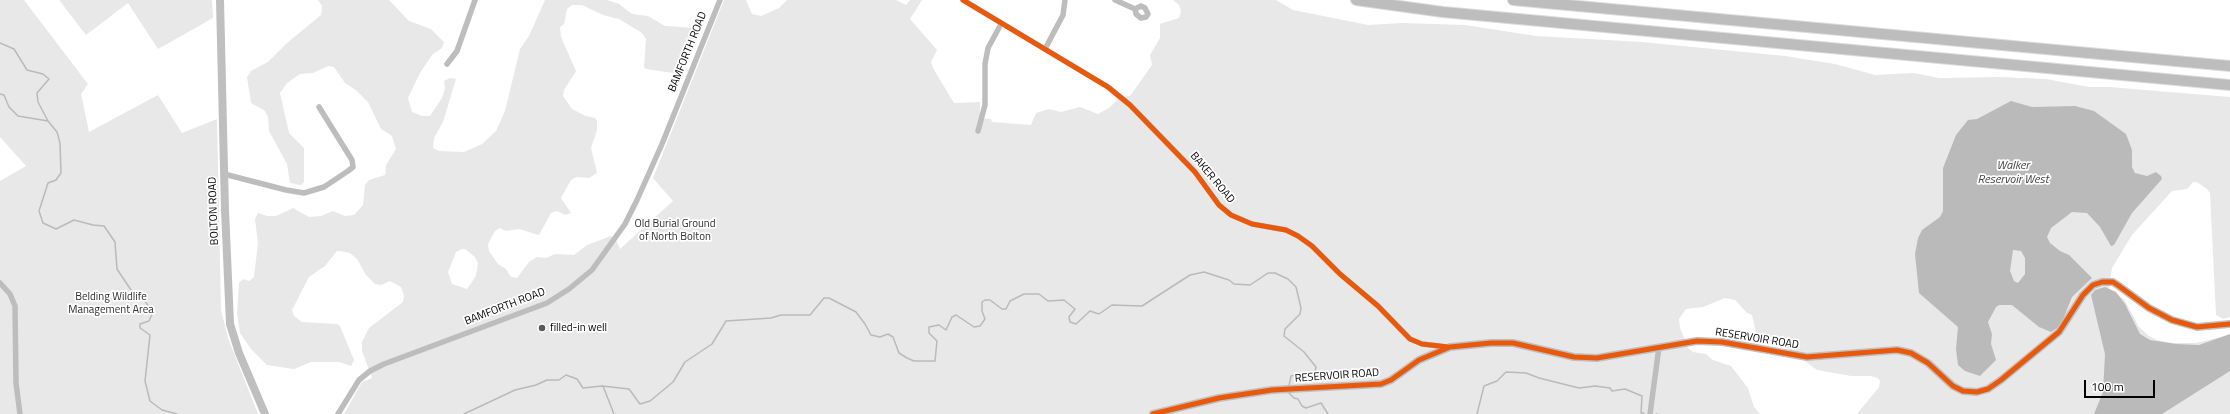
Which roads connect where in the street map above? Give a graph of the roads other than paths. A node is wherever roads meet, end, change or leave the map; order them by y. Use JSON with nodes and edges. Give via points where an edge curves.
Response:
{"nodes":[{"id":1,"x":220,"y":0,"type":"edge"},
{"id":2,"x":475,"y":0,"type":"edge"},
{"id":3,"x":720,"y":0,"type":"edge"},
{"id":4,"x":963,"y":0,"type":"edge"},
{"id":5,"x":1065,"y":0,"type":"edge"},
{"id":6,"x":1115,"y":0,"type":"edge"},
{"id":7,"x":1356,"y":0,"type":"edge"},
{"id":8,"x":1513,"y":0,"type":"edge"},
{"id":9,"x":1135,"y":9,"type":"dead end"},
{"id":10,"x":1001,"y":24,"type":"junction"},
{"id":11,"x":1045,"y":49,"type":"junction"},
{"id":12,"x":447,"y":64,"type":"dead end"},
{"id":13,"x":2230,"y":66,"type":"edge"},
{"id":14,"x":2230,"y":85,"type":"edge"},
{"id":15,"x":319,"y":107,"type":"dead end"},
{"id":16,"x":978,"y":131,"type":"dead end"},
{"id":17,"x":224,"y":174,"type":"junction"},
{"id":18,"x":0,"y":283,"type":"edge"},
{"id":19,"x":2230,"y":324,"type":"edge"},
{"id":20,"x":1450,"y":347,"type":"junction"},
{"id":21,"x":1659,"y":348,"type":"junction"},
{"id":22,"x":20,"y":414,"type":"edge"},
{"id":23,"x":265,"y":414,"type":"edge"},
{"id":24,"x":338,"y":414,"type":"edge"},
{"id":25,"x":1153,"y":414,"type":"edge"},
{"id":26,"x":1650,"y":414,"type":"edge"}],
"edges":[{"from":1,"to":17,"type":"street","name":"BOLTON ROAD"},
{"from":2,"to":12,"type":"street","via":[[458,51]]},
{"from":3,"to":24,"type":"street","name":"BAMFORTH ROAD","via":[[637,200],[625,224],[592,270],[547,303],[370,371],[359,380]]},
{"from":4,"to":10,"type":"street","name":"BAKER ROAD"},
{"from":5,"to":11,"type":"street","via":[[1063,15]]},
{"from":6,"to":9,"type":"street"},
{"from":7,"to":14,"type":"highway","via":[[1443,12]]},
{"from":8,"to":13,"type":"highway"},
{"from":10,"to":11,"type":"street","name":"BAKER ROAD"},
{"from":10,"to":16,"type":"street","via":[[988,48],[985,64],[985,105]]},
{"from":11,"to":20,"type":"street","name":"BAKER ROAD","via":[[1108,87],[1130,105],[1195,172],[1219,205],[1231,215],[1252,224],[1286,230],[1298,236],[1378,306],[1410,339],[1422,344]]},
{"from":15,"to":17,"type":"street","via":[[352,160],[353,167],[348,171],[324,186],[304,192]]},
{"from":17,"to":23,"type":"street","name":"BOLTON ROAD","via":[[230,324],[239,353]]},
{"from":18,"to":22,"type":"street","via":[[10,294],[15,306],[16,383]]},
{"from":19,"to":21,"type":"street","name":"RESERVOIR ROAD","via":[[2197,327],[2172,320],[2149,308],[2113,282],[2102,282],[2082,295],[2059,332],[2001,380],[1988,389],[1977,392],[1963,391],[1953,386],[1928,363],[1911,353],[1898,350],[1807,357],[1722,342],[1697,341]]},
{"from":20,"to":21,"type":"street","name":"RESERVOIR ROAD","via":[[1513,343],[1574,358],[1598,358]]},
{"from":20,"to":25,"type":"street","name":"RESERVOIR ROAD","via":[[1419,360],[1381,384],[1272,390],[1219,398]]},
{"from":21,"to":26,"type":"street"}]}
